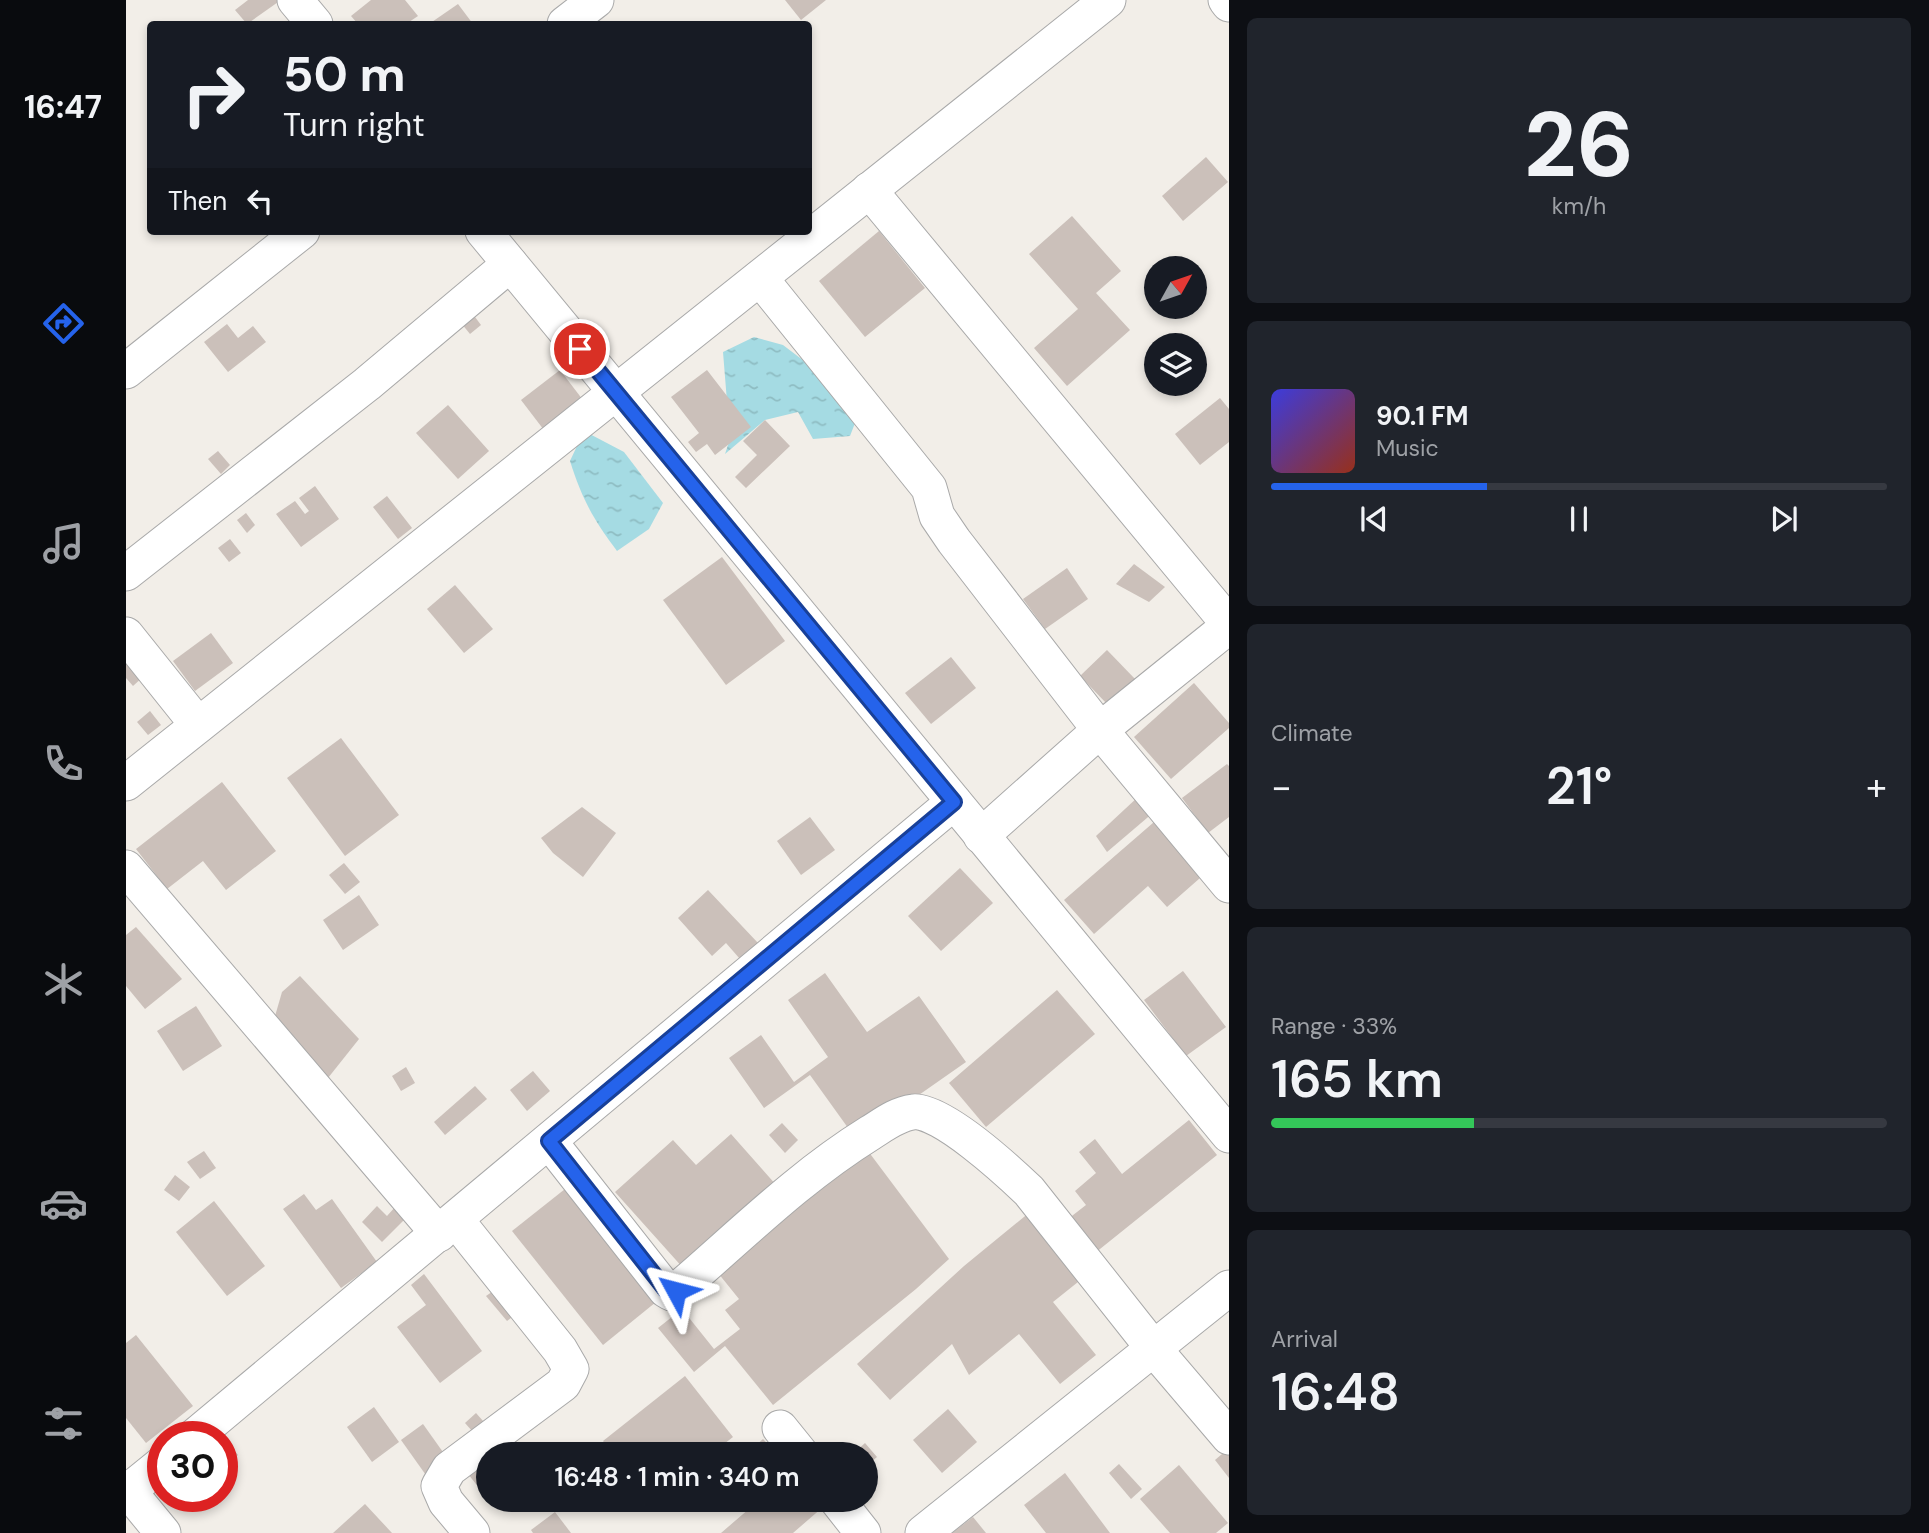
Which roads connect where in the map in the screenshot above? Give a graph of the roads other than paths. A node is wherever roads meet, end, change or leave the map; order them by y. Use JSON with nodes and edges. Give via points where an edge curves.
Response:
{"nodes":[{"id":1,"x":295,"y":0,"type":"edge"},
{"id":2,"x":596,"y":0,"type":"edge"},
{"id":3,"x":1108,"y":0,"type":"edge"},
{"id":4,"x":1226,"y":0,"type":"edge"},
{"id":5,"x":1229,"y":4,"type":"edge"},
{"id":6,"x":312,"y":21,"type":"edge"},
{"id":7,"x":569,"y":21,"type":"edge"},
{"id":8,"x":869,"y":190,"type":"junction"},
{"id":9,"x":297,"y":235,"type":"edge"},
{"id":10,"x":486,"y":235,"type":"edge"},
{"id":11,"x":510,"y":264,"type":"junction"},
{"id":12,"x":760,"y":278,"type":"junction"},
{"id":13,"x":126,"y":371,"type":"edge"},
{"id":14,"x":615,"y":392,"type":"junction"},
{"id":15,"x":126,"y":573,"type":"edge"},
{"id":16,"x":1229,"y":625,"type":"edge"},
{"id":17,"x":126,"y":635,"type":"edge"},
{"id":18,"x":198,"y":725,"type":"junction"},
{"id":19,"x":1100,"y":730,"type":"junction"},
{"id":20,"x":126,"y":783,"type":"edge"},
{"id":21,"x":954,"y":802,"type":"junction"},
{"id":22,"x":981,"y":836,"type":"junction"},
{"id":23,"x":126,"y":868,"type":"edge"},
{"id":24,"x":1229,"y":885,"type":"edge"},
{"id":25,"x":1229,"y":1135,"type":"edge"},
{"id":26,"x":549,"y":1141,"type":"junction"},
{"id":27,"x":447,"y":1227,"type":"junction"},
{"id":28,"x":1229,"y":1289,"type":"edge"},
{"id":29,"x":1154,"y":1349,"type":"junction"},
{"id":30,"x":213,"y":1421,"type":"edge"},
{"id":31,"x":1229,"y":1437,"type":"edge"},
{"id":32,"x":147,"y":1475,"type":"edge"},
{"id":33,"x":127,"y":1491,"type":"edge"},
{"id":34,"x":846,"y":1512,"type":"edge"},
{"id":35,"x":163,"y":1533,"type":"edge"},
{"id":36,"x":472,"y":1533,"type":"edge"},
{"id":37,"x":863,"y":1533,"type":"edge"},
{"id":38,"x":923,"y":1533,"type":"edge"}],
"edges":[{"from":1,"to":6,"type":"street"},
{"from":2,"to":7,"type":"street"},
{"from":3,"to":8,"type":"street"},
{"from":4,"to":5,"type":"street"},
{"from":8,"to":12,"type":"street"},
{"from":8,"to":16,"type":"street"},
{"from":9,"to":13,"type":"street"},
{"from":10,"to":11,"type":"street"},
{"from":11,"to":14,"type":"street"},
{"from":11,"to":15,"type":"street","via":[[367,384]]},
{"from":12,"to":14,"type":"street"},
{"from":12,"to":19,"type":"street","via":[[929,488],[937,516],[954,541]]},
{"from":14,"to":18,"type":"street"},
{"from":14,"to":21,"type":"street"},
{"from":16,"to":19,"type":"street"},
{"from":17,"to":18,"type":"street"},
{"from":18,"to":20,"type":"street"},
{"from":19,"to":22,"type":"street"},
{"from":19,"to":24,"type":"street"},
{"from":21,"to":22,"type":"street"},
{"from":21,"to":26,"type":"street"},
{"from":22,"to":25,"type":"street"},
{"from":23,"to":27,"type":"street"},
{"from":26,"to":27,"type":"street"},
{"from":26,"to":29,"type":"street","via":[[671,1293],[844,1149],[903,1115],[914,1111],[931,1115],[981,1149],[1029,1191]]},
{"from":27,"to":30,"type":"street"},
{"from":27,"to":36,"type":"street","via":[[560,1350],[571,1369],[563,1384],[449,1469],[439,1486]]},
{"from":28,"to":29,"type":"street"},
{"from":29,"to":31,"type":"street"},
{"from":29,"to":38,"type":"street"},
{"from":32,"to":33,"type":"street"},
{"from":33,"to":35,"type":"street"},
{"from":34,"to":37,"type":"street"}]}
